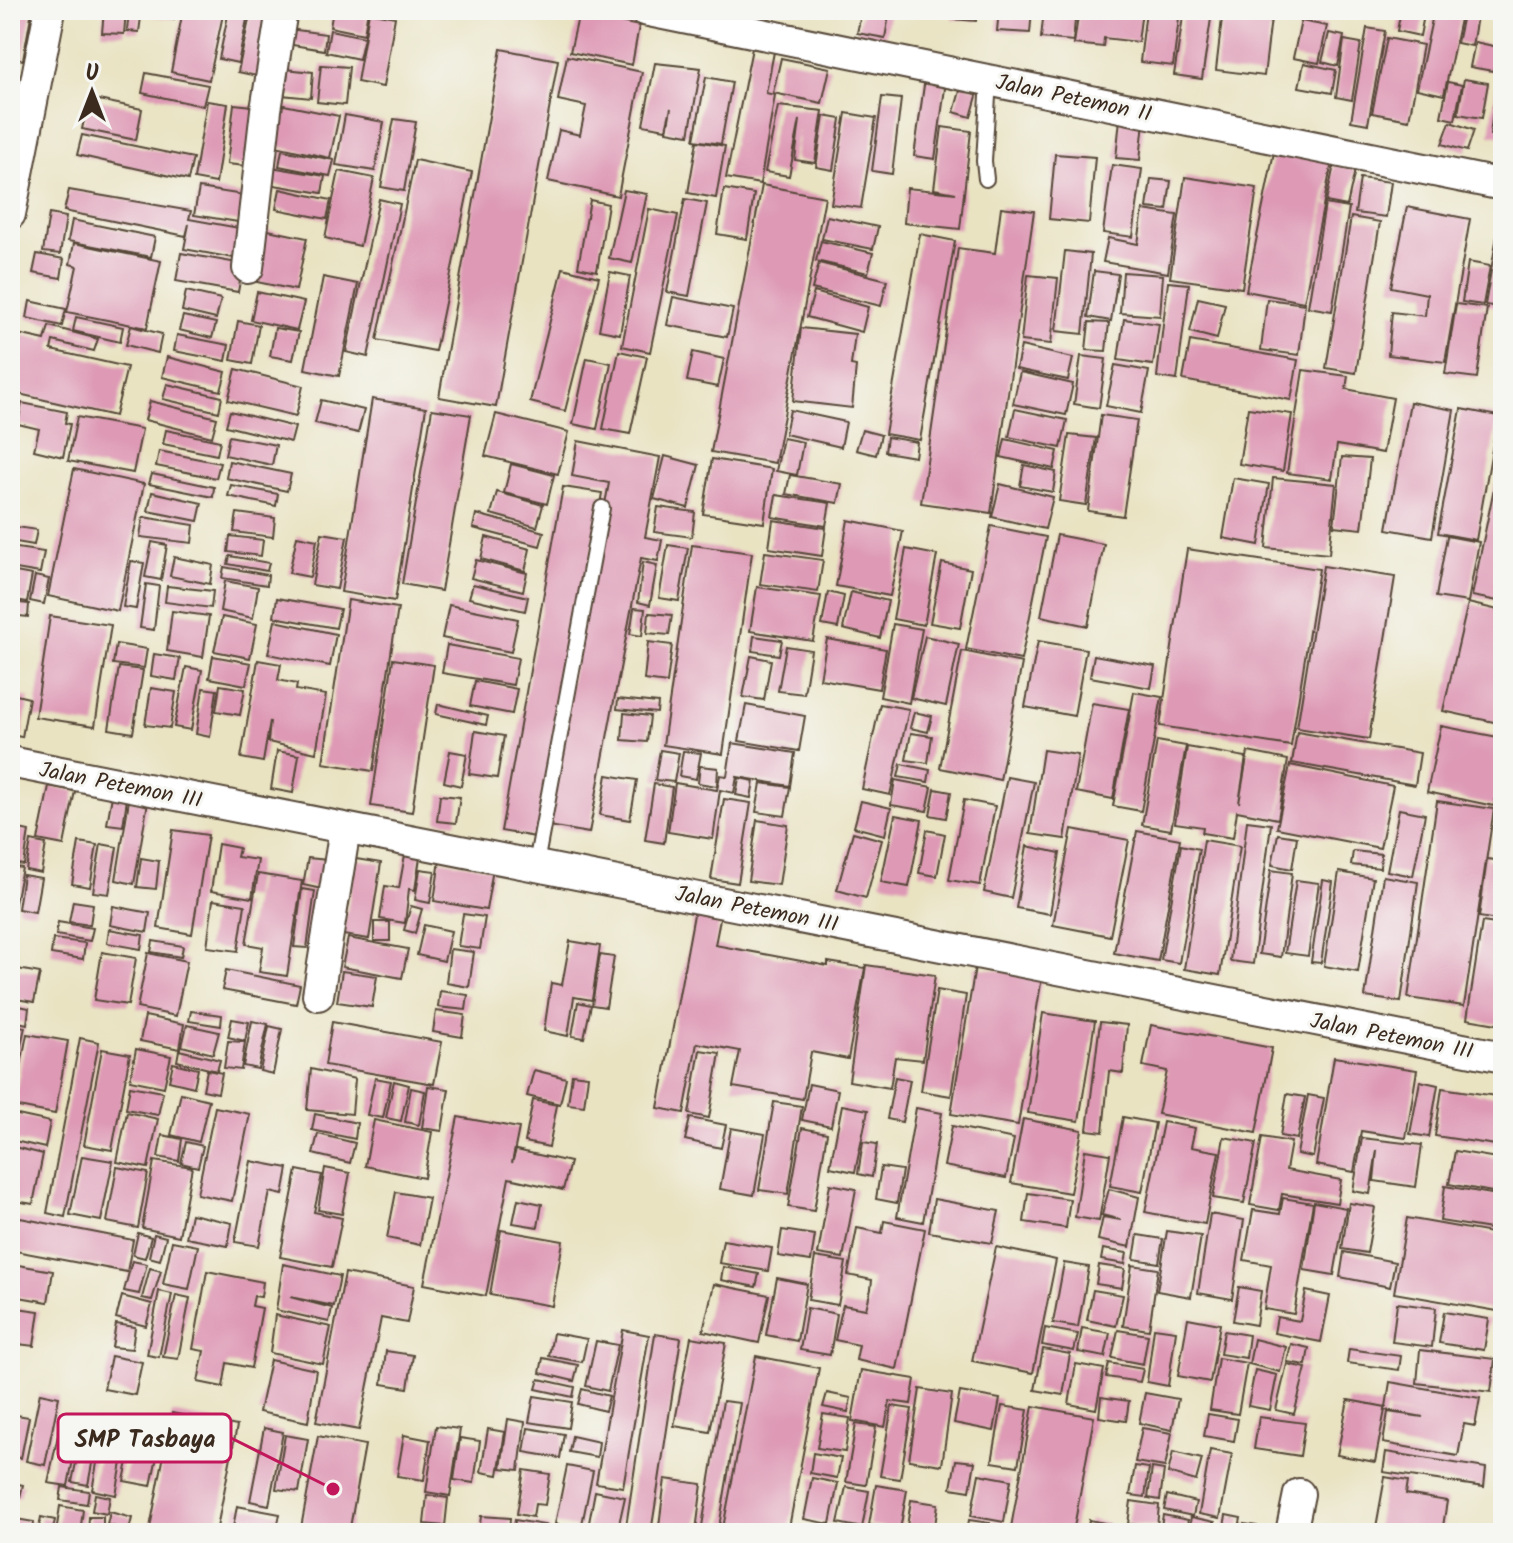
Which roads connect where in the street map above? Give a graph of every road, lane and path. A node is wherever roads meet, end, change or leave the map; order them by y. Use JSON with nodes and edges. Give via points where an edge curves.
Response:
{"nodes":[{"id":1,"x":50,"y":10,"type":"edge"},
{"id":2,"x":282,"y":10,"type":"edge"},
{"id":3,"x":644,"y":10,"type":"edge"},
{"id":4,"x":989,"y":80,"type":"junction"},
{"id":5,"x":986,"y":179,"type":"dead end"},
{"id":6,"x":1503,"y":185,"type":"edge"},
{"id":7,"x":10,"y":214,"type":"edge"},
{"id":8,"x":248,"y":268,"type":"dead end"},
{"id":9,"x":602,"y":508,"type":"dead end"},
{"id":10,"x":10,"y":762,"type":"edge"},
{"id":11,"x":345,"y":829,"type":"junction"},
{"id":12,"x":536,"y":864,"type":"junction"},
{"id":13,"x":318,"y":995,"type":"dead end"},
{"id":14,"x":1503,"y":1057,"type":"edge"},
{"id":15,"x":1299,"y":1494,"type":"dead end"},
{"id":16,"x":1291,"y":1533,"type":"edge"}],
"edges":[{"from":1,"to":7,"type":"street"},
{"from":2,"to":8,"type":"street"},
{"from":3,"to":4,"type":"street","name":"Jalan Petemon II"},
{"from":4,"to":5,"type":"lane"},
{"from":4,"to":6,"type":"street","name":"Jalan Petemon II"},
{"from":9,"to":12,"type":"lane"},
{"from":10,"to":11,"type":"street","name":"Jalan Petemon III"},
{"from":11,"to":12,"type":"street","name":"Jalan Petemon III"},
{"from":11,"to":13,"type":"street"},
{"from":12,"to":14,"type":"street","name":"Jalan Petemon III"},
{"from":15,"to":16,"type":"street"}]}
